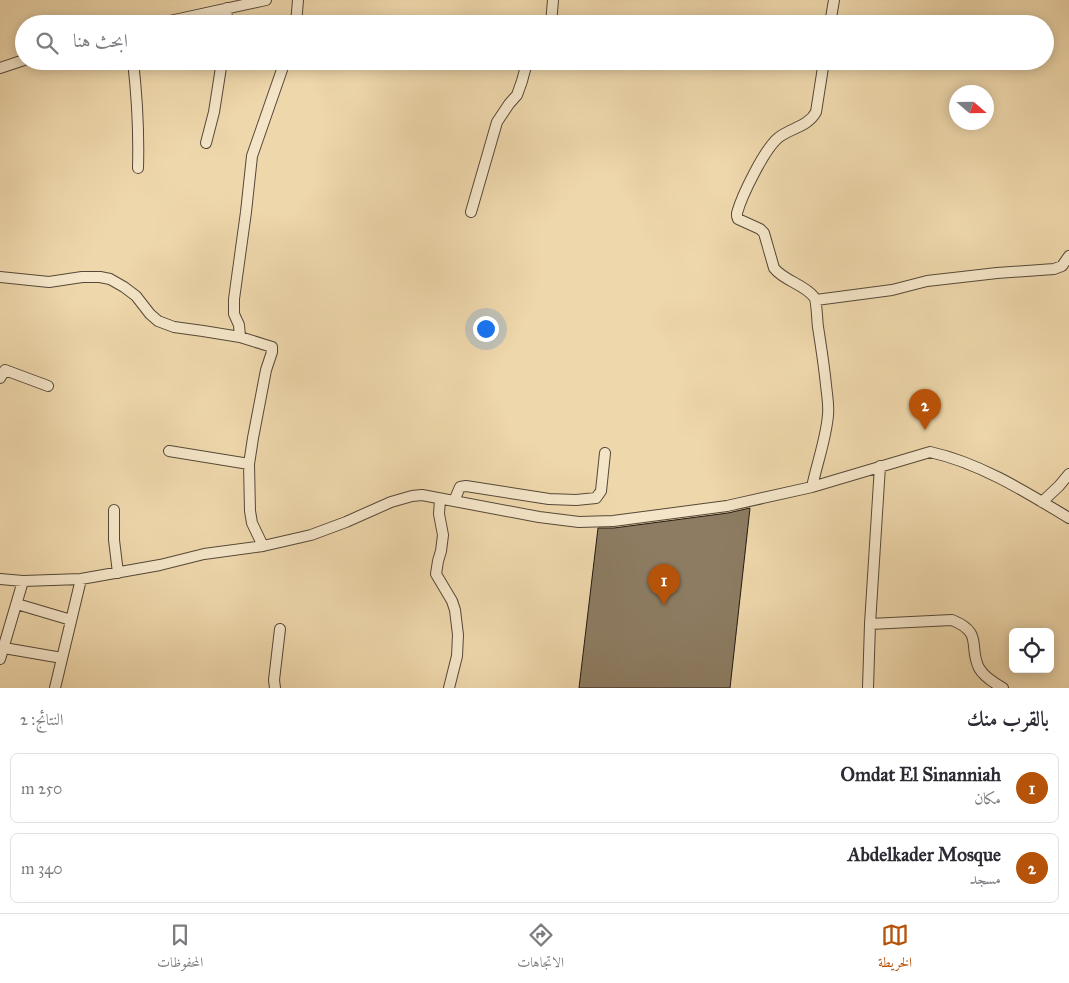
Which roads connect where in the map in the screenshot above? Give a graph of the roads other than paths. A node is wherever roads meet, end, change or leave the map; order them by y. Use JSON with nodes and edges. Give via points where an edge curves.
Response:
{"nodes":[{"id":1,"x":266,"y":0,"type":"edge"},
{"id":2,"x":298,"y":0,"type":"edge"},
{"id":3,"x":553,"y":0,"type":"edge"},
{"id":4,"x":834,"y":0,"type":"edge"},
{"id":5,"x":227,"y":8,"type":"junction"},
{"id":6,"x":196,"y":15,"type":"edge"},
{"id":7,"x":227,"y":15,"type":"edge"},
{"id":8,"x":297,"y":15,"type":"edge"},
{"id":9,"x":552,"y":15,"type":"edge"},
{"id":10,"x":832,"y":15,"type":"edge"},
{"id":11,"x":15,"y":63,"type":"edge"},
{"id":12,"x":0,"y":68,"type":"edge"},
{"id":13,"x":134,"y":70,"type":"edge"},
{"id":14,"x":221,"y":70,"type":"edge"},
{"id":15,"x":282,"y":70,"type":"edge"},
{"id":16,"x":525,"y":70,"type":"edge"},
{"id":17,"x":823,"y":70,"type":"edge"},
{"id":18,"x":206,"y":143,"type":"dead end"},
{"id":19,"x":138,"y":168,"type":"dead end"},
{"id":20,"x":471,"y":212,"type":"dead end"},
{"id":21,"x":1069,"y":256,"type":"edge"},
{"id":22,"x":0,"y":277,"type":"edge"},
{"id":23,"x":816,"y":300,"type":"junction"},
{"id":24,"x":240,"y":338,"type":"junction"},
{"id":25,"x":0,"y":378,"type":"edge"},
{"id":26,"x":48,"y":386,"type":"dead end"},
{"id":27,"x":168,"y":451,"type":"dead end"},
{"id":28,"x":605,"y":452,"type":"dead end"},
{"id":29,"x":249,"y":464,"type":"junction"},
{"id":30,"x":880,"y":466,"type":"junction"},
{"id":31,"x":1069,"y":474,"type":"edge"},
{"id":32,"x":812,"y":487,"type":"junction"},
{"id":33,"x":440,"y":499,"type":"junction"},
{"id":34,"x":454,"y":501,"type":"junction"},
{"id":35,"x":1042,"y":502,"type":"junction"},
{"id":36,"x":114,"y":510,"type":"dead end"},
{"id":37,"x":1069,"y":518,"type":"edge"},
{"id":38,"x":262,"y":546,"type":"junction"},
{"id":39,"x":118,"y":573,"type":"junction"},
{"id":40,"x":0,"y":579,"type":"edge"},
{"id":41,"x":81,"y":579,"type":"junction"},
{"id":42,"x":23,"y":581,"type":"junction"},
{"id":43,"x":17,"y":604,"type":"junction"},
{"id":44,"x":71,"y":620,"type":"junction"},
{"id":45,"x":870,"y":624,"type":"junction"},
{"id":46,"x":280,"y":629,"type":"dead end"},
{"id":47,"x":4,"y":648,"type":"junction"},
{"id":48,"x":62,"y":658,"type":"junction"},
{"id":49,"x":0,"y":659,"type":"edge"},
{"id":50,"x":55,"y":688,"type":"edge"},
{"id":51,"x":275,"y":688,"type":"edge"},
{"id":52,"x":449,"y":688,"type":"edge"},
{"id":53,"x":868,"y":688,"type":"edge"},
{"id":54,"x":1003,"y":688,"type":"edge"}],
"edges":[{"from":1,"to":5,"type":"street"},
{"from":2,"to":8,"type":"street"},
{"from":3,"to":9,"type":"street"},
{"from":4,"to":10,"type":"street"},
{"from":5,"to":6,"type":"street"},
{"from":5,"to":7,"type":"street"},
{"from":11,"to":12,"type":"street"},
{"from":13,"to":19,"type":"street"},
{"from":14,"to":18,"type":"street"},
{"from":15,"to":24,"type":"street","via":[[252,156],[234,299]]},
{"from":16,"to":20,"type":"street","via":[[517,95],[497,122]]},
{"from":17,"to":23,"type":"street","via":[[813,117],[773,143],[737,212],[738,219],[764,233],[777,272]]},
{"from":21,"to":23,"type":"street","via":[[1062,266],[1054,269],[927,281],[892,290]]},
{"from":22,"to":24,"type":"street","via":[[49,282],[82,277],[110,279],[136,296],[158,321],[174,328]]},
{"from":23,"to":32,"type":"street","via":[[828,416]]},
{"from":24,"to":29,"type":"street","via":[[272,348]]},
{"from":25,"to":26,"type":"street","via":[[5,370]]},
{"from":27,"to":29,"type":"street"},
{"from":28,"to":34,"type":"street","via":[[601,491],[596,498],[549,499],[466,486],[460,487]]},
{"from":29,"to":38,"type":"street","via":[[250,512]]},
{"from":30,"to":32,"type":"street"},
{"from":30,"to":35,"type":"street","via":[[930,452],[980,469]]},
{"from":30,"to":45,"type":"street"},
{"from":31,"to":35,"type":"street"},
{"from":32,"to":34,"type":"street","via":[[727,506],[599,522],[539,518]]},
{"from":33,"to":34,"type":"street"},
{"from":33,"to":38,"type":"street","via":[[422,495],[403,498],[311,535]]},
{"from":33,"to":52,"type":"street","via":[[443,535],[436,574],[452,601],[458,635],[457,656]]},
{"from":35,"to":37,"type":"street"},
{"from":36,"to":39,"type":"street"},
{"from":38,"to":39,"type":"street","via":[[204,554]]},
{"from":39,"to":41,"type":"street"},
{"from":40,"to":42,"type":"street"},
{"from":41,"to":42,"type":"street"},
{"from":41,"to":44,"type":"street"},
{"from":42,"to":43,"type":"street"},
{"from":43,"to":44,"type":"street"},
{"from":43,"to":47,"type":"street"},
{"from":44,"to":48,"type":"street"},
{"from":45,"to":53,"type":"street"},
{"from":45,"to":54,"type":"street","via":[[952,620],[969,630],[980,668]]},
{"from":46,"to":51,"type":"street"},
{"from":47,"to":48,"type":"street"},
{"from":47,"to":49,"type":"street"},
{"from":48,"to":50,"type":"street"}]}
